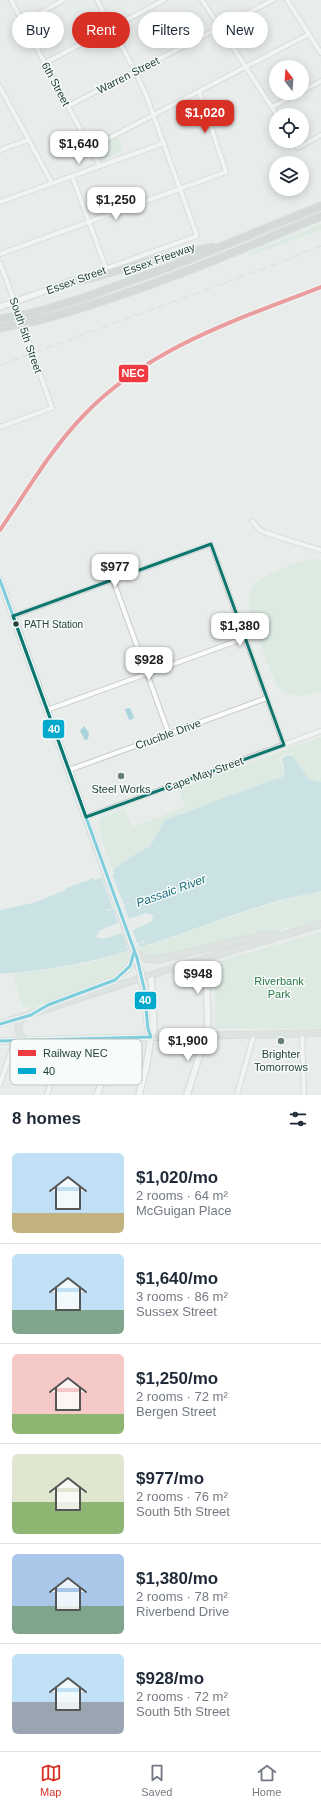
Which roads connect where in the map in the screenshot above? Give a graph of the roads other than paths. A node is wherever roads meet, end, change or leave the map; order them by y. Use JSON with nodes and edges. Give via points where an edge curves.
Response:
{"nodes":[{"id":1,"x":11,"y":0,"type":"edge"},
{"id":2,"x":64,"y":0,"type":"edge"},
{"id":3,"x":97,"y":0,"type":"edge"},
{"id":4,"x":164,"y":0,"type":"edge"},
{"id":5,"x":202,"y":0,"type":"edge"},
{"id":6,"x":273,"y":0,"type":"edge"},
{"id":7,"x":287,"y":0,"type":"edge"},
{"id":8,"x":18,"y":12,"type":"edge"},
{"id":9,"x":42,"y":12,"type":"edge"},
{"id":10,"x":104,"y":12,"type":"edge"},
{"id":11,"x":249,"y":12,"type":"edge"},
{"id":12,"x":212,"y":15,"type":"edge"},
{"id":13,"x":130,"y":18,"type":"edge"},
{"id":14,"x":212,"y":31,"type":"edge"},
{"id":15,"x":309,"y":34,"type":"junction"},
{"id":16,"x":37,"y":48,"type":"edge"},
{"id":17,"x":73,"y":48,"type":"edge"},
{"id":18,"x":123,"y":48,"type":"edge"},
{"id":19,"x":234,"y":48,"type":"edge"},
{"id":20,"x":321,"y":53,"type":"edge"},
{"id":21,"x":45,"y":63,"type":"junction"},
{"id":22,"x":246,"y":67,"type":"junction"},
{"id":23,"x":135,"y":71,"type":"junction"},
{"id":24,"x":321,"y":82,"type":"edge"},
{"id":25,"x":0,"y":87,"type":"edge"},
{"id":26,"x":309,"y":88,"type":"edge"},
{"id":27,"x":199,"y":92,"type":"junction"},
{"id":28,"x":286,"y":100,"type":"edge"},
{"id":29,"x":68,"y":106,"type":"junction"},
{"id":30,"x":272,"y":107,"type":"joint"},
{"id":31,"x":154,"y":115,"type":"junction"},
{"id":32,"x":321,"y":135,"type":"edge"},
{"id":33,"x":28,"y":140,"type":"junction"},
{"id":34,"x":309,"y":141,"type":"edge"},
{"id":35,"x":164,"y":143,"type":"junction"},
{"id":36,"x":90,"y":148,"type":"junction"},
{"id":37,"x":0,"y":150,"type":"edge"},
{"id":38,"x":100,"y":166,"type":"junction"},
{"id":39,"x":72,"y":176,"type":"junction"},
{"id":40,"x":52,"y":183,"type":"junction"},
{"id":41,"x":180,"y":189,"type":"junction"},
{"id":42,"x":0,"y":202,"type":"edge"},
{"id":43,"x":321,"y":206,"type":"edge"},
{"id":44,"x":321,"y":216,"type":"edge"},
{"id":45,"x":89,"y":222,"type":"junction"},
{"id":46,"x":223,"y":246,"type":"junction"},
{"id":47,"x":0,"y":254,"type":"edge"},
{"id":48,"x":0,"y":263,"type":"edge"},
{"id":49,"x":106,"y":268,"type":"junction"},
{"id":50,"x":70,"y":282,"type":"junction"},
{"id":51,"x":14,"y":302,"type":"junction"},
{"id":52,"x":0,"y":307,"type":"edge"},
{"id":53,"x":0,"y":319,"type":"edge"},
{"id":54,"x":0,"y":328,"type":"edge"},
{"id":55,"x":0,"y":427,"type":"edge"},
{"id":56,"x":252,"y":521,"type":"dead end"},
{"id":57,"x":321,"y":550,"type":"edge"},
{"id":58,"x":0,"y":580,"type":"edge"},
{"id":59,"x":113,"y":580,"type":"junction"},
{"id":60,"x":13,"y":616,"type":"junction"},
{"id":61,"x":245,"y":638,"type":"junction"},
{"id":62,"x":148,"y":673,"type":"junction"},
{"id":63,"x":267,"y":698,"type":"junction"},
{"id":64,"x":47,"y":710,"type":"junction"},
{"id":65,"x":321,"y":731,"type":"edge"},
{"id":66,"x":169,"y":734,"type":"junction"},
{"id":67,"x":284,"y":745,"type":"junction"},
{"id":68,"x":69,"y":770,"type":"junction"},
{"id":69,"x":86,"y":817,"type":"junction"},
{"id":70,"x":321,"y":924,"type":"edge"},
{"id":71,"x":289,"y":933,"type":"junction"},
{"id":72,"x":137,"y":956,"type":"junction"},
{"id":73,"x":206,"y":958,"type":"junction"},
{"id":74,"x":151,"y":975,"type":"junction"},
{"id":75,"x":31,"y":1015,"type":"junction"},
{"id":76,"x":22,"y":1018,"type":"junction"},
{"id":77,"x":0,"y":1025,"type":"edge"},
{"id":78,"x":302,"y":1033,"type":"junction"},
{"id":79,"x":321,"y":1033,"type":"edge"},
{"id":80,"x":254,"y":1034,"type":"junction"},
{"id":81,"x":206,"y":1035,"type":"junction"},
{"id":82,"x":151,"y":1037,"type":"junction"},
{"id":83,"x":107,"y":1038,"type":"joint"},
{"id":84,"x":24,"y":1039,"type":"edge"},
{"id":85,"x":65,"y":1039,"type":"edge"},
{"id":86,"x":10,"y":1040,"type":"edge"},
{"id":87,"x":0,"y":1041,"type":"edge"},
{"id":88,"x":10,"y":1055,"type":"edge"},
{"id":89,"x":142,"y":1083,"type":"edge"},
{"id":90,"x":0,"y":1084,"type":"edge"},
{"id":91,"x":51,"y":1085,"type":"edge"},
{"id":92,"x":101,"y":1085,"type":"edge"},
{"id":93,"x":142,"y":1085,"type":"edge"},
{"id":94,"x":47,"y":1095,"type":"edge"},
{"id":95,"x":97,"y":1095,"type":"edge"},
{"id":96,"x":139,"y":1095,"type":"edge"},
{"id":97,"x":187,"y":1095,"type":"edge"},
{"id":98,"x":237,"y":1095,"type":"edge"},
{"id":99,"x":304,"y":1095,"type":"edge"}],
"edges":[{"from":1,"to":8,"type":"street","name":"6th Street"},
{"from":2,"to":9,"type":"street"},
{"from":3,"to":10,"type":"street"},
{"from":4,"to":13,"type":"street"},
{"from":5,"to":12,"type":"street"},
{"from":6,"to":11,"type":"street","name":"Warren Street"},
{"from":7,"to":15,"type":"street"},
{"from":14,"to":23,"type":"street","name":"Warren Street"},
{"from":15,"to":20,"type":"street"},
{"from":15,"to":22,"type":"street"},
{"from":16,"to":21,"type":"street","name":"6th Street"},
{"from":17,"to":21,"type":"street"},
{"from":18,"to":23,"type":"street"},
{"from":19,"to":22,"type":"street"},
{"from":21,"to":29,"type":"street","name":"6th Street"},
{"from":22,"to":27,"type":"street"},
{"from":22,"to":30,"type":"street"},
{"from":23,"to":29,"type":"street","name":"Warren Street"},
{"from":23,"to":31,"type":"street"},
{"from":24,"to":26,"type":"street"},
{"from":25,"to":33,"type":"street"},
{"from":27,"to":31,"type":"street"},
{"from":27,"to":41,"type":"street","via":[[226,172]]},
{"from":28,"to":30,"type":"street"},
{"from":29,"to":36,"type":"street","name":"6th Street"},
{"from":31,"to":35,"type":"street"},
{"from":31,"to":36,"type":"street"},
{"from":32,"to":34,"type":"street"},
{"from":33,"to":37,"type":"street"},
{"from":33,"to":40,"type":"street"},
{"from":35,"to":38,"type":"street"},
{"from":35,"to":41,"type":"street"},
{"from":36,"to":38,"type":"street","name":"6th Street"},
{"from":38,"to":39,"type":"street"},
{"from":39,"to":40,"type":"street"},
{"from":39,"to":45,"type":"street"},
{"from":40,"to":42,"type":"street"},
{"from":41,"to":45,"type":"street"},
{"from":41,"to":49,"type":"street","name":"Essex Street","via":[[197,236]]},
{"from":43,"to":46,"type":"highway","name":"Essex Freeway"},
{"from":44,"to":54,"type":"highway","name":"Essex Freeway","bridge":true,"via":[[168,277],[40,320]]},
{"from":45,"to":47,"type":"street"},
{"from":45,"to":49,"type":"street"},
{"from":46,"to":50,"type":"highway","via":[[160,258]]},
{"from":46,"to":53,"type":"highway","name":"Essex Freeway","bridge":true,"via":[[126,283],[33,312]]},
{"from":48,"to":51,"type":"street","name":"South 5th Street"},
{"from":49,"to":50,"type":"street","name":"Essex Street"},
{"from":50,"to":51,"type":"street","name":"Essex Street"},
{"from":51,"to":52,"type":"street","name":"Essex Street"},
{"from":51,"to":55,"type":"street","name":"South 5th Street","via":[[52,408]]},
{"from":56,"to":57,"type":"street","via":[[266,533]]},
{"from":58,"to":60,"type":"main road"},
{"from":59,"to":60,"type":"street"},
{"from":59,"to":61,"type":"street","via":[[211,544]]},
{"from":59,"to":62,"type":"street"},
{"from":60,"to":64,"type":"main road"},
{"from":61,"to":62,"type":"street"},
{"from":61,"to":63,"type":"street"},
{"from":62,"to":64,"type":"street"},
{"from":62,"to":66,"type":"street"},
{"from":63,"to":66,"type":"street","name":"Crucible Drive"},
{"from":63,"to":67,"type":"street"},
{"from":64,"to":68,"type":"main road"},
{"from":65,"to":67,"type":"street","name":"Cape May Street"},
{"from":66,"to":68,"type":"street","name":"Crucible Drive"},
{"from":67,"to":69,"type":"street","name":"Cape May Street"},
{"from":68,"to":69,"type":"main road"},
{"from":69,"to":72,"type":"main road"},
{"from":70,"to":71,"type":"main road"},
{"from":71,"to":72,"type":"main road","via":[[264,935],[156,960]]},
{"from":71,"to":73,"type":"main road"},
{"from":72,"to":75,"type":"main road","via":[[127,970],[115,980],[48,1005]]},
{"from":72,"to":82,"type":"main road","bridge":true},
{"from":73,"to":74,"type":"main road"},
{"from":73,"to":81,"type":"street"},
{"from":74,"to":75,"type":"main road"},
{"from":74,"to":82,"type":"street","via":[[154,1029]]},
{"from":75,"to":76,"type":"main road"},
{"from":76,"to":77,"type":"main road"},
{"from":76,"to":84,"type":"main road","via":[[18,1028]]},
{"from":78,"to":79,"type":"main road"},
{"from":78,"to":80,"type":"main road"},
{"from":78,"to":99,"type":"street"},
{"from":80,"to":81,"type":"main road"},
{"from":80,"to":98,"type":"street"},
{"from":81,"to":82,"type":"main road"},
{"from":81,"to":97,"type":"street"},
{"from":82,"to":83,"type":"main road"},
{"from":82,"to":89,"type":"street"},
{"from":83,"to":85,"type":"main road"},
{"from":86,"to":87,"type":"main road"},
{"from":88,"to":90,"type":"street"},
{"from":91,"to":94,"type":"street"},
{"from":92,"to":95,"type":"street"},
{"from":93,"to":96,"type":"street"}]}
